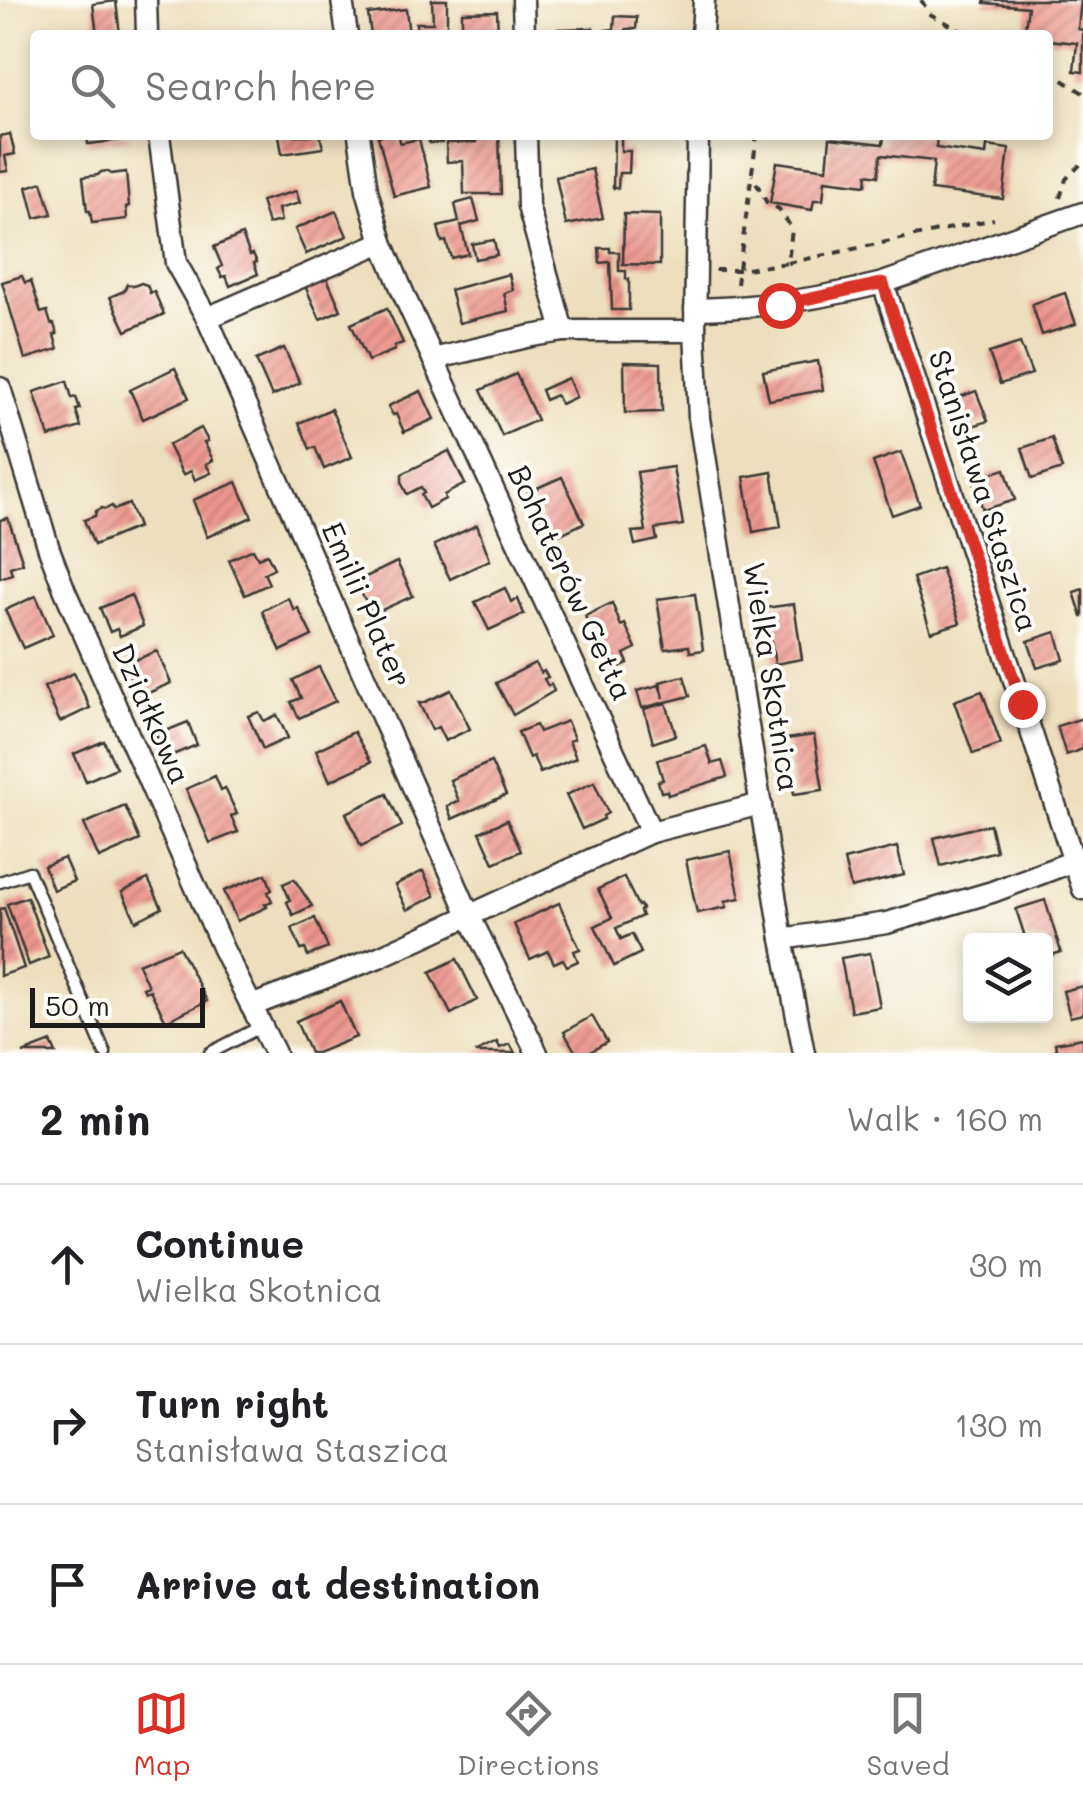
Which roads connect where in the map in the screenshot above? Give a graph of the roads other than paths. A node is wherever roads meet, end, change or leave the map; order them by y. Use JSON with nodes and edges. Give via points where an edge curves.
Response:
{"nodes":[{"id":1,"x":146,"y":0,"type":"edge"},
{"id":2,"x":342,"y":0,"type":"edge"},
{"id":3,"x":523,"y":0,"type":"edge"},
{"id":4,"x":704,"y":0,"type":"edge"},
{"id":5,"x":148,"y":30,"type":"edge"},
{"id":6,"x":346,"y":30,"type":"edge"},
{"id":7,"x":524,"y":30,"type":"edge"},
{"id":8,"x":702,"y":30,"type":"edge"},
{"id":9,"x":160,"y":140,"type":"edge"},
{"id":10,"x":360,"y":140,"type":"edge"},
{"id":11,"x":526,"y":140,"type":"edge"},
{"id":12,"x":698,"y":140,"type":"edge"},
{"id":13,"x":1083,"y":213,"type":"edge"},
{"id":14,"x":382,"y":242,"type":"junction"},
{"id":15,"x":883,"y":283,"type":"junction"},
{"id":16,"x":695,"y":309,"type":"junction"},
{"id":17,"x":207,"y":318,"type":"junction"},
{"id":18,"x":563,"y":331,"type":"junction"},
{"id":19,"x":695,"y":331,"type":"junction"},
{"id":20,"x":434,"y":359,"type":"junction"},
{"id":21,"x":0,"y":388,"type":"edge"},
{"id":22,"x":760,"y":804,"type":"junction"},
{"id":23,"x":652,"y":832,"type":"junction"},
{"id":24,"x":1074,"y":861,"type":"junction"},
{"id":25,"x":0,"y":882,"type":"edge"},
{"id":26,"x":1083,"y":889,"type":"edge"},
{"id":27,"x":470,"y":917,"type":"junction"},
{"id":28,"x":782,"y":938,"type":"junction"},
{"id":29,"x":251,"y":1006,"type":"junction"},
{"id":30,"x":262,"y":1026,"type":"junction"},
{"id":31,"x":104,"y":1053,"type":"edge"},
{"id":32,"x":210,"y":1053,"type":"edge"},
{"id":33,"x":275,"y":1053,"type":"edge"},
{"id":34,"x":536,"y":1053,"type":"edge"},
{"id":35,"x":804,"y":1053,"type":"edge"}],
"edges":[{"from":1,"to":5,"type":"street"},
{"from":2,"to":6,"type":"street"},
{"from":3,"to":7,"type":"street"},
{"from":4,"to":8,"type":"street"},
{"from":9,"to":17,"type":"street","name":"Emilii Plater","via":[[176,264]]},
{"from":10,"to":14,"type":"street","name":"Bohaterów Getta"},
{"from":11,"to":18,"type":"street","via":[[528,206]]},
{"from":12,"to":16,"type":"street","name":"Wielka Skotnica"},
{"from":13,"to":15,"type":"street"},
{"from":14,"to":17,"type":"street"},
{"from":14,"to":20,"type":"street","name":"Bohaterów Getta"},
{"from":15,"to":16,"type":"street","via":[[780,305]]},
{"from":15,"to":24,"type":"street","name":"Stanisława Staszica"},
{"from":16,"to":19,"type":"street","name":"Wielka Skotnica"},
{"from":17,"to":27,"type":"street","name":"Emilii Plater"},
{"from":18,"to":19,"type":"street"},
{"from":18,"to":20,"type":"street"},
{"from":19,"to":22,"type":"street","name":"Wielka Skotnica","via":[[699,418]]},
{"from":20,"to":23,"type":"street","name":"Bohaterów Getta"},
{"from":21,"to":29,"type":"street","name":"Działkowa","via":[[64,591]]},
{"from":22,"to":23,"type":"street"},
{"from":22,"to":28,"type":"street","name":"Wielka Skotnica"},
{"from":23,"to":27,"type":"street"},
{"from":24,"to":26,"type":"street","name":"Stanisława Staszica"},
{"from":24,"to":28,"type":"street","via":[[887,924]]},
{"from":25,"to":31,"type":"lane","via":[[29,872]]},
{"from":27,"to":29,"type":"street"},
{"from":27,"to":34,"type":"street","name":"Emilii Plater"},
{"from":28,"to":35,"type":"street","name":"Wielka Skotnica"},
{"from":29,"to":30,"type":"street","name":"Działkowa"},
{"from":30,"to":32,"type":"lane"},
{"from":30,"to":33,"type":"street","name":"Działkowa"}]}
